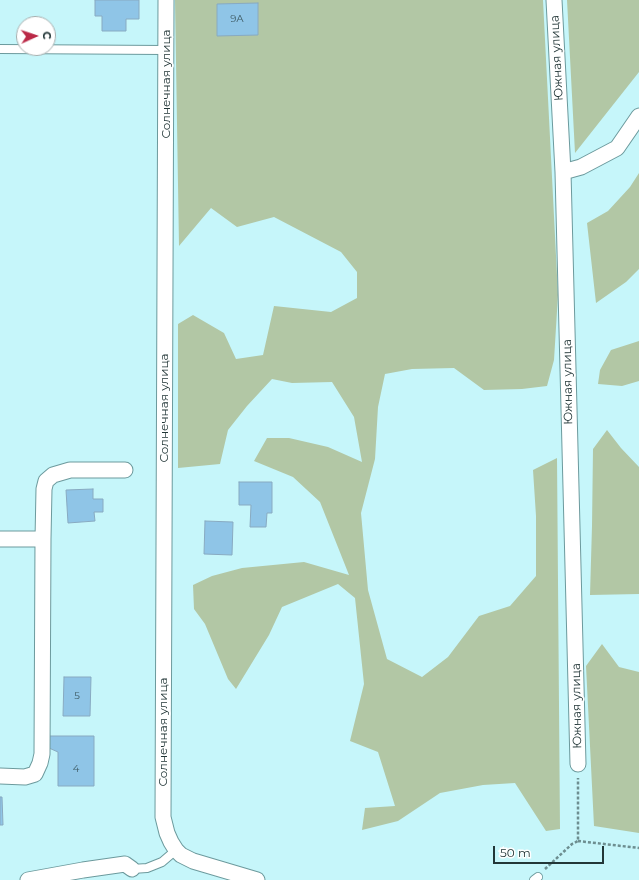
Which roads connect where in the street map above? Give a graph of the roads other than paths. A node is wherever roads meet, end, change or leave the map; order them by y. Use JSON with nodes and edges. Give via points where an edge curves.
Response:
{"nodes":[{"id":1,"x":166,"y":0,"type":"edge"},
{"id":2,"x":554,"y":0,"type":"edge"},
{"id":3,"x":0,"y":49,"type":"edge"},
{"id":4,"x":166,"y":50,"type":"junction"},
{"id":5,"x":639,"y":116,"type":"edge"},
{"id":6,"x":563,"y":172,"type":"junction"},
{"id":7,"x":125,"y":470,"type":"dead end"},
{"id":8,"x":0,"y":539,"type":"edge"},
{"id":9,"x":42,"y":539,"type":"junction"},
{"id":10,"x":578,"y":764,"type":"road end"},
{"id":11,"x":0,"y":776,"type":"edge"},
{"id":12,"x":176,"y":850,"type":"junction"},
{"id":13,"x":132,"y":869,"type":"joint"},
{"id":14,"x":28,"y":880,"type":"edge"},
{"id":15,"x":257,"y":880,"type":"edge"}],
"edges":[{"from":1,"to":4,"type":"street","name":"Солнечная улица"},
{"from":2,"to":6,"type":"street","name":"Южная улица"},
{"from":3,"to":4,"type":"lane"},
{"from":4,"to":12,"type":"street","name":"Солнечная улица","via":[[163,817],[167,833]]},
{"from":5,"to":6,"type":"street","via":[[617,148],[581,167]]},
{"from":6,"to":10,"type":"street","name":"Южная улица"},
{"from":7,"to":9,"type":"street","via":[[70,470],[53,475],[46,481],[44,489]]},
{"from":8,"to":9,"type":"street"},
{"from":9,"to":11,"type":"street","via":[[42,754],[35,774],[25,777]]},
{"from":12,"to":13,"type":"lane","via":[[162,862],[147,868]]},
{"from":12,"to":15,"type":"street","via":[[192,861]]},
{"from":13,"to":14,"type":"street","via":[[125,864]]}]}
